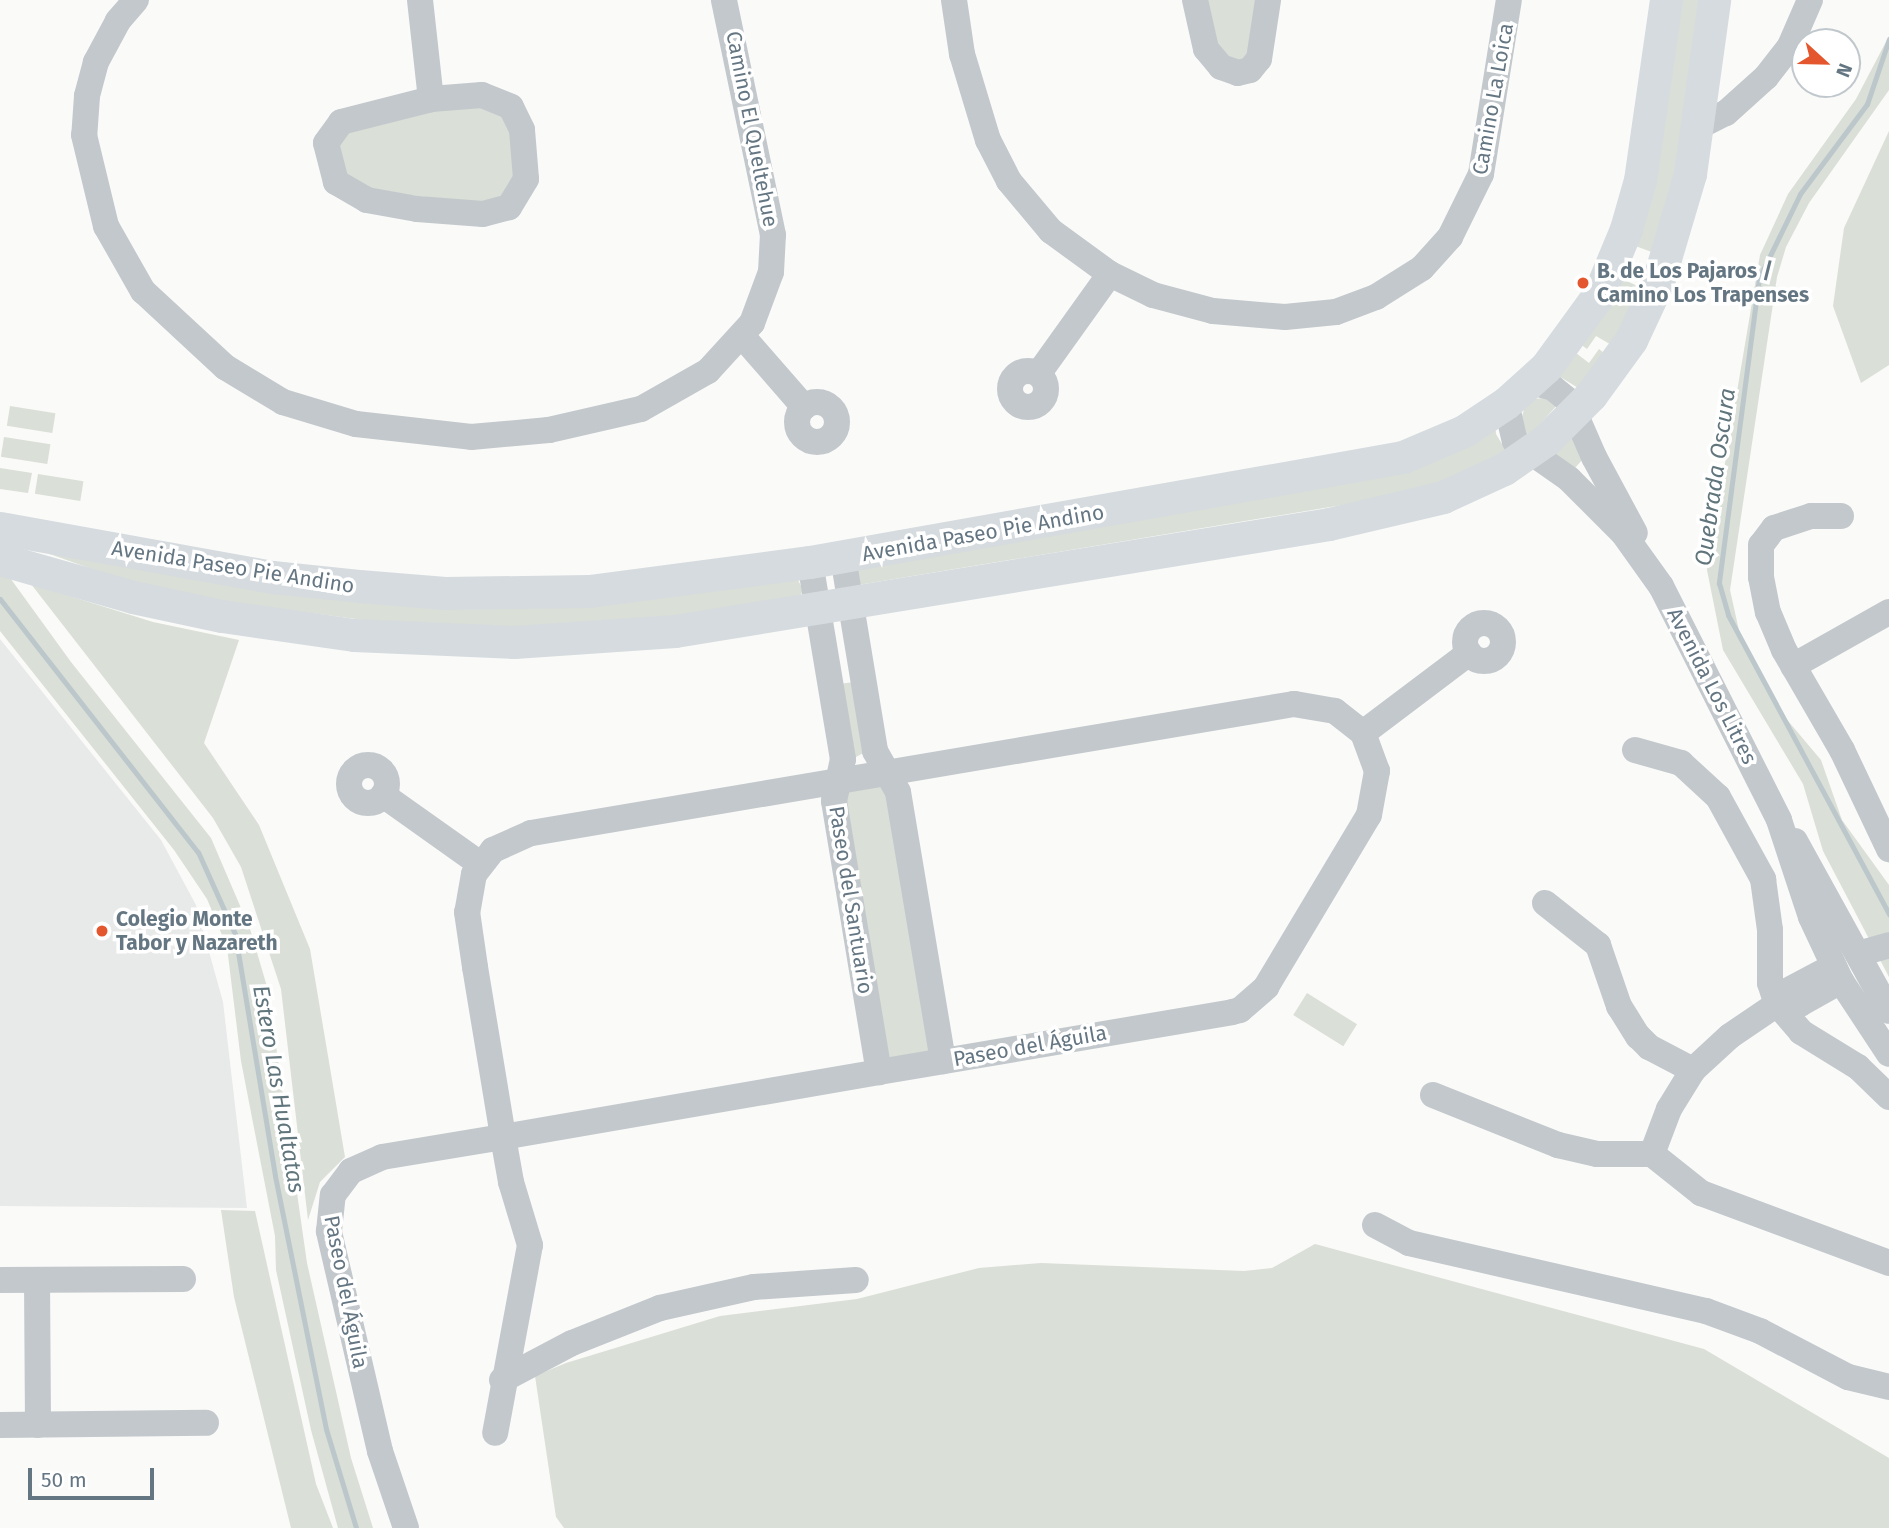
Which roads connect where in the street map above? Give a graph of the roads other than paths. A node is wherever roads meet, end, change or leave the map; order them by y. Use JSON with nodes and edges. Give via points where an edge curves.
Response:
{"nodes":[{"id":1,"x":136,"y":0,"type":"edge"},
{"id":2,"x":420,"y":0,"type":"edge"},
{"id":3,"x":724,"y":0,"type":"edge"},
{"id":4,"x":954,"y":0,"type":"edge"},
{"id":5,"x":1195,"y":0,"type":"edge"},
{"id":6,"x":1268,"y":0,"type":"edge"},
{"id":7,"x":1509,"y":0,"type":"edge"},
{"id":8,"x":1666,"y":0,"type":"edge"},
{"id":9,"x":1714,"y":0,"type":"edge"},
{"id":10,"x":1810,"y":0,"type":"edge"},
{"id":11,"x":431,"y":99,"type":"junction"},
{"id":12,"x":1698,"y":127,"type":"junction"},
{"id":13,"x":1614,"y":263,"type":"junction"},
{"id":14,"x":1110,"y":274,"type":"junction"},
{"id":15,"x":1658,"y":282,"type":"junction"},
{"id":16,"x":743,"y":337,"type":"junction"},
{"id":17,"x":1038,"y":373,"type":"dead end"},
{"id":18,"x":1518,"y":393,"type":"junction"},
{"id":19,"x":804,"y":407,"type":"dead end"},
{"id":20,"x":1576,"y":412,"type":"junction"},
{"id":21,"x":1530,"y":452,"type":"junction"},
{"id":22,"x":1594,"y":457,"type":"junction"},
{"id":23,"x":1569,"y":479,"type":"junction"},
{"id":24,"x":1841,"y":516,"type":"dead end"},
{"id":25,"x":0,"y":528,"type":"edge"},
{"id":26,"x":1642,"y":554,"type":"junction"},
{"id":27,"x":843,"y":557,"type":"junction"},
{"id":28,"x":8,"y":560,"type":"edge"},
{"id":29,"x":810,"y":562,"type":"junction"},
{"id":30,"x":850,"y":602,"type":"junction"},
{"id":31,"x":818,"y":608,"type":"junction"},
{"id":32,"x":1889,"y":612,"type":"edge"},
{"id":33,"x":1469,"y":653,"type":"dead end"},
{"id":34,"x":1793,"y":666,"type":"junction"},
{"id":35,"x":1363,"y":733,"type":"junction"},
{"id":36,"x":1634,"y":750,"type":"dead end"},
{"id":37,"x":887,"y":772,"type":"junction"},
{"id":38,"x":839,"y":780,"type":"junction"},
{"id":39,"x":383,"y":795,"type":"dead end"},
{"id":40,"x":1779,"y":820,"type":"junction"},
{"id":41,"x":1885,"y":834,"type":"edge"},
{"id":42,"x":480,"y":864,"type":"junction"},
{"id":43,"x":1545,"y":903,"type":"dead end"},
{"id":44,"x":1837,"y":910,"type":"junction"},
{"id":45,"x":1811,"y":917,"type":"junction"},
{"id":46,"x":1889,"y":945,"type":"edge"},
{"id":47,"x":1871,"y":962,"type":"edge"},
{"id":48,"x":1838,"y":974,"type":"junction"},
{"id":49,"x":1777,"y":1004,"type":"junction"},
{"id":50,"x":1889,"y":1011,"type":"edge"},
{"id":51,"x":1884,"y":1042,"type":"edge"},
{"id":52,"x":943,"y":1061,"type":"junction"},
{"id":53,"x":1693,"y":1070,"type":"junction"},
{"id":54,"x":879,"y":1072,"type":"junction"},
{"id":55,"x":1433,"y":1095,"type":"dead end"},
{"id":56,"x":1889,"y":1097,"type":"edge"},
{"id":57,"x":503,"y":1137,"type":"junction"},
{"id":58,"x":1653,"y":1154,"type":"junction"},
{"id":59,"x":1375,"y":1225,"type":"dead end"},
{"id":60,"x":1889,"y":1263,"type":"edge"},
{"id":61,"x":183,"y":1279,"type":"dead end"},
{"id":62,"x":0,"y":1280,"type":"edge"},
{"id":63,"x":37,"y":1280,"type":"junction"},
{"id":64,"x":856,"y":1280,"type":"dead end"},
{"id":65,"x":502,"y":1380,"type":"junction"},
{"id":66,"x":1889,"y":1387,"type":"edge"},
{"id":67,"x":206,"y":1423,"type":"dead end"},
{"id":68,"x":0,"y":1425,"type":"edge"},
{"id":69,"x":38,"y":1425,"type":"junction"},
{"id":70,"x":495,"y":1433,"type":"dead end"},
{"id":71,"x":407,"y":1528,"type":"edge"}],
"edges":[{"from":1,"to":16,"type":"street","name":"Camino El Queltehue","via":[[107,37],[86,96],[86,149],[98,200],[123,259],[155,305],[225,368],[264,393],[316,415],[407,432],[471,437],[539,431],[600,421],[659,401],[708,371]]},
{"from":2,"to":11,"type":"street"},
{"from":3,"to":16,"type":"street","name":"Camino El Queltehue","via":[[774,235],[767,290]]},
{"from":4,"to":14,"type":"street","name":"Camino La Loica","via":[[969,86],[997,161],[1037,217]]},
{"from":5,"to":6,"type":"street","via":[[1206,49],[1221,67],[1238,73],[1250,70],[1259,59]]},
{"from":7,"to":14,"type":"street","name":"Camino La Loica","via":[[1476,189],[1450,237],[1409,278],[1346,309],[1285,317],[1194,307]]},
{"from":8,"to":13,"type":"main road","name":"Avenida Paseo Pie Andino","via":[[1648,143]]},
{"from":9,"to":12,"type":"main road","name":"Avenida Paseo Pie Andino"},
{"from":10,"to":12,"type":"street","via":[[1790,46],[1766,77],[1726,113]]},
{"from":11,"to":11,"type":"street","via":[[335,125],[326,150],[336,182],[367,200],[417,209],[483,215],[509,207],[520,194],[527,171],[522,130],[511,107],[487,95]]},
{"from":12,"to":15,"type":"main road","name":"Avenida Paseo Pie Andino","via":[[1677,224]]},
{"from":13,"to":15,"type":"main road","via":[[1638,266]]},
{"from":13,"to":18,"type":"main road","name":"Avenida Paseo Pie Andino","via":[[1584,319]]},
{"from":14,"to":17,"type":"street"},
{"from":15,"to":20,"type":"main road","name":"Avenida Paseo Pie Andino","via":[[1619,359]]},
{"from":16,"to":19,"type":"street"},
{"from":18,"to":20,"type":"street","name":"Avenida Los Litres","via":[[1553,388]]},
{"from":18,"to":21,"type":"street","name":"Avenida Los Litres","via":[[1511,435]]},
{"from":18,"to":27,"type":"main road","name":"Avenida Paseo Pie Andino","via":[[1442,442],[1376,465]]},
{"from":20,"to":21,"type":"main road","name":"Avenida Paseo Pie Andino"},
{"from":20,"to":22,"type":"street","name":"Avenida Los Litres"},
{"from":21,"to":23,"type":"street","name":"Avenida Los Litres"},
{"from":21,"to":30,"type":"main road","name":"Avenida Paseo Pie Andino","via":[[1463,489],[1401,509]]},
{"from":22,"to":23,"type":"street","via":[[1584,472]]},
{"from":22,"to":26,"type":"street","name":"Avenida Los Litres"},
{"from":23,"to":26,"type":"street","name":"Avenida Los Litres"},
{"from":24,"to":34,"type":"street","via":[[1811,516],[1780,524],[1761,545],[1768,612]]},
{"from":25,"to":29,"type":"main road","name":"Avenida Paseo Pie Andino","via":[[272,577],[445,593],[635,588]]},
{"from":26,"to":40,"type":"street","name":"Avenida Los Litres"},
{"from":27,"to":29,"type":"main road","name":"Avenida Paseo Pie Andino"},
{"from":27,"to":30,"type":"street"},
{"from":28,"to":31,"type":"main road","name":"Avenida Paseo Pie Andino","via":[[133,597],[222,616],[424,639],[609,638]]},
{"from":29,"to":31,"type":"street","name":"Paseo del Santuario"},
{"from":30,"to":31,"type":"main road","name":"Avenida Paseo Pie Andino"},
{"from":30,"to":37,"type":"street","via":[[875,751]]},
{"from":31,"to":38,"type":"street","name":"Paseo del Santuario","via":[[843,759]]},
{"from":32,"to":34,"type":"street"},
{"from":33,"to":35,"type":"street"},
{"from":34,"to":41,"type":"street"},
{"from":35,"to":37,"type":"street","via":[[1335,711],[1294,704]]},
{"from":35,"to":52,"type":"street","name":"Paseo del Águila","via":[[1377,771],[1369,815],[1253,1003],[1233,1012]]},
{"from":36,"to":49,"type":"street","via":[[1662,754],[1692,770],[1718,797],[1745,840],[1767,898],[1770,984]]},
{"from":37,"to":38,"type":"street"},
{"from":37,"to":52,"type":"street","via":[[898,792]]},
{"from":38,"to":42,"type":"street","via":[[521,835],[502,844]]},
{"from":38,"to":54,"type":"street","name":"Paseo del Santuario","via":[[834,801]]},
{"from":39,"to":42,"type":"street"},
{"from":40,"to":44,"type":"street","name":"Avenida Los Litres"},
{"from":40,"to":45,"type":"street","name":"Avenida Los Litres"},
{"from":42,"to":57,"type":"street","via":[[470,885],[467,912]]},
{"from":43,"to":53,"type":"street","via":[[1598,945],[1619,1006],[1638,1036]]},
{"from":44,"to":45,"type":"street","via":[[1822,910]]},
{"from":44,"to":47,"type":"street","name":"Avenida Los Litres"},
{"from":45,"to":48,"type":"street","name":"Avenida Los Litres"},
{"from":46,"to":47,"type":"street"},
{"from":47,"to":50,"type":"street","name":"Avenida Los Litres"},
{"from":48,"to":49,"type":"street","via":[[1800,1004]]},
{"from":48,"to":51,"type":"street","name":"Avenida Los Litres"},
{"from":49,"to":53,"type":"street","via":[[1730,1036]]},
{"from":49,"to":56,"type":"street","via":[[1801,1032],[1852,1063]]},
{"from":52,"to":54,"type":"street","name":"Paseo del Águila"},
{"from":53,"to":58,"type":"street","via":[[1669,1110]]},
{"from":54,"to":57,"type":"street","name":"Paseo del Águila"},
{"from":55,"to":58,"type":"street","via":[[1558,1145],[1597,1154]]},
{"from":57,"to":65,"type":"street","via":[[530,1256]]},
{"from":57,"to":71,"type":"street","name":"Paseo del Águila","via":[[370,1160],[343,1178],[329,1204],[329,1231],[370,1413]]},
{"from":58,"to":60,"type":"street","via":[[1701,1193]]},
{"from":59,"to":66,"type":"street","via":[[1409,1243],[1706,1311],[1760,1331],[1848,1377]]},
{"from":61,"to":63,"type":"street"},
{"from":62,"to":63,"type":"street"},
{"from":63,"to":69,"type":"street"},
{"from":64,"to":65,"type":"street","via":[[754,1287],[660,1308],[572,1343]]},
{"from":65,"to":70,"type":"street"},
{"from":67,"to":69,"type":"street"},
{"from":68,"to":69,"type":"street"}]}
